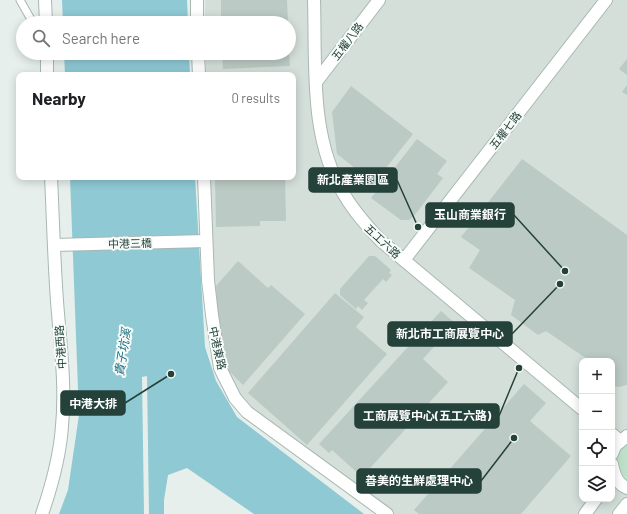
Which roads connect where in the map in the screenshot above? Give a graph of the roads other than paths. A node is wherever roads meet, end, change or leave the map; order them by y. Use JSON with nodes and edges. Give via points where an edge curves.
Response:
{"nodes":[{"id":1,"x":20,"y":0,"type":"edge"},
{"id":2,"x":45,"y":0,"type":"edge"},
{"id":3,"x":197,"y":0,"type":"edge"},
{"id":4,"x":314,"y":0,"type":"edge"},
{"id":5,"x":379,"y":0,"type":"edge"},
{"id":6,"x":606,"y":0,"type":"edge"},
{"id":7,"x":29,"y":16,"type":"edge"},
{"id":8,"x":46,"y":16,"type":"edge"},
{"id":9,"x":197,"y":16,"type":"edge"},
{"id":10,"x":47,"y":60,"type":"edge"},
{"id":11,"x":198,"y":60,"type":"edge"},
{"id":12,"x":47,"y":72,"type":"edge"},
{"id":13,"x":199,"y":72,"type":"edge"},
{"id":14,"x":316,"y":82,"type":"junction"},
{"id":15,"x":51,"y":180,"type":"edge"},
{"id":16,"x":204,"y":180,"type":"edge"},
{"id":17,"x":203,"y":241,"type":"junction"},
{"id":18,"x":60,"y":245,"type":"junction"},
{"id":19,"x":404,"y":260,"type":"junction"},
{"id":20,"x":579,"y":406,"type":"edge"},
{"id":21,"x":620,"y":437,"type":"edge"},
{"id":22,"x":615,"y":446,"type":"edge"},
{"id":23,"x":615,"y":475,"type":"edge"},
{"id":24,"x":627,"y":488,"type":"edge"},
{"id":25,"x":594,"y":502,"type":"edge"},
{"id":26,"x":627,"y":504,"type":"edge"},
{"id":27,"x":42,"y":514,"type":"edge"},
{"id":28,"x":387,"y":514,"type":"edge"},
{"id":29,"x":585,"y":514,"type":"edge"},
{"id":30,"x":619,"y":514,"type":"edge"}],
"edges":[{"from":1,"to":7,"type":"lane"},
{"from":2,"to":8,"type":"street"},
{"from":3,"to":9,"type":"street"},
{"from":4,"to":14,"type":"street","name":"五工六路"},
{"from":5,"to":14,"type":"street","name":"五權八路"},
{"from":6,"to":19,"type":"street","name":"五權七路"},
{"from":10,"to":12,"type":"street"},
{"from":11,"to":13,"type":"street"},
{"from":14,"to":19,"type":"street","name":"五工六路","via":[[322,140],[337,182],[361,220]]},
{"from":15,"to":18,"type":"street","name":"中港西路"},
{"from":16,"to":17,"type":"street","name":"中港東路"},
{"from":17,"to":18,"type":"street","name":"中港三橋"},
{"from":17,"to":28,"type":"street","name":"中港東路","via":[[220,368],[235,398],[247,412]]},
{"from":18,"to":27,"type":"street","name":"中港西路","via":[[62,425],[58,457]]},
{"from":19,"to":20,"type":"street","name":"五工六路"},
{"from":21,"to":22,"type":"street"},
{"from":23,"to":24,"type":"street"},
{"from":25,"to":29,"type":"street"},
{"from":26,"to":30,"type":"street"}]}
